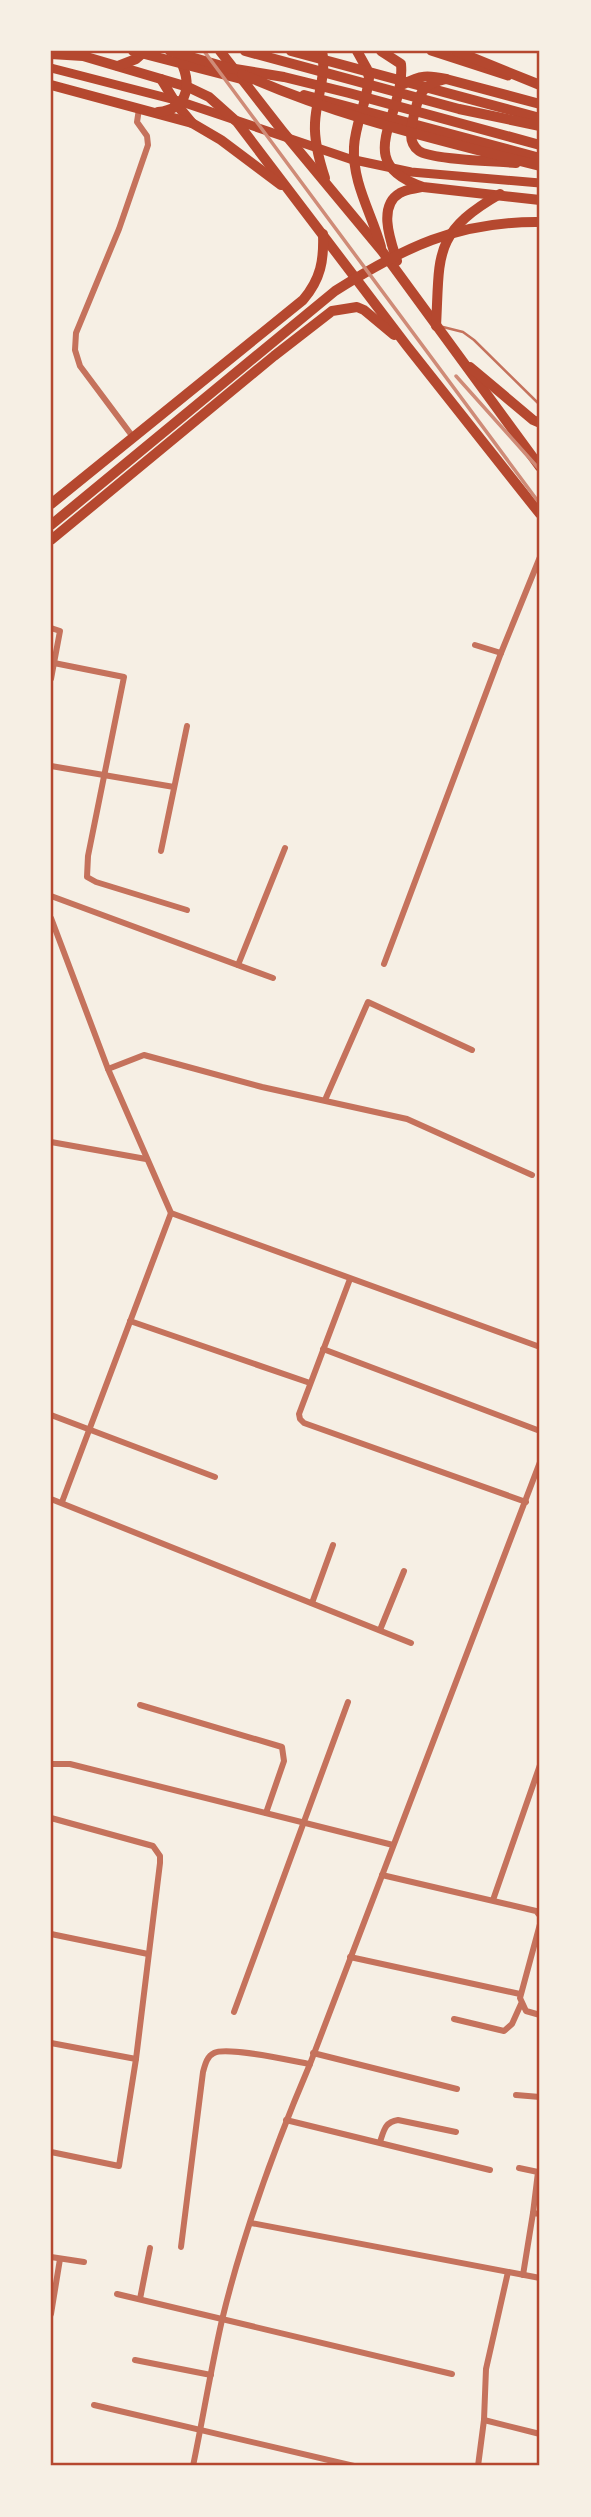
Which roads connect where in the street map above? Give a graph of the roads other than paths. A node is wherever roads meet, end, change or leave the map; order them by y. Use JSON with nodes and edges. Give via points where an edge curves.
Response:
{"nodes":[{"id":1,"x":132,"y":51,"type":"edge"},
{"id":2,"x":145,"y":51,"type":"edge"},
{"id":3,"x":170,"y":51,"type":"edge"},
{"id":4,"x":175,"y":51,"type":"edge"},
{"id":5,"x":220,"y":51,"type":"edge"},
{"id":6,"x":245,"y":51,"type":"edge"},
{"id":7,"x":290,"y":51,"type":"edge"},
{"id":8,"x":322,"y":51,"type":"edge"},
{"id":9,"x":381,"y":51,"type":"edge"},
{"id":10,"x":431,"y":51,"type":"edge"},
{"id":11,"x":359,"y":52,"type":"edge"},
{"id":12,"x":51,"y":54,"type":"edge"},
{"id":13,"x":78,"y":54,"type":"edge"},
{"id":14,"x":455,"y":55,"type":"edge"},
{"id":15,"x":118,"y":66,"type":"junction"},
{"id":16,"x":51,"y":68,"type":"edge"},
{"id":17,"x":229,"y":68,"type":"junction"},
{"id":18,"x":161,"y":79,"type":"junction"},
{"id":19,"x":446,"y":79,"type":"junction"},
{"id":20,"x":51,"y":85,"type":"edge"},
{"id":21,"x":540,"y":85,"type":"edge"},
{"id":22,"x":401,"y":86,"type":"junction"},
{"id":23,"x":188,"y":87,"type":"junction"},
{"id":24,"x":540,"y":104,"type":"edge"},
{"id":25,"x":177,"y":105,"type":"junction"},
{"id":26,"x":139,"y":109,"type":"junction"},
{"id":27,"x":150,"y":112,"type":"junction"},
{"id":28,"x":192,"y":123,"type":"junction"},
{"id":29,"x":540,"y":124,"type":"edge"},
{"id":30,"x":540,"y":145,"type":"edge"},
{"id":31,"x":540,"y":158,"type":"edge"},
{"id":32,"x":540,"y":167,"type":"edge"},
{"id":33,"x":325,"y":180,"type":"junction"},
{"id":34,"x":540,"y":183,"type":"edge"},
{"id":35,"x":423,"y":187,"type":"junction"},
{"id":36,"x":291,"y":192,"type":"junction"},
{"id":37,"x":500,"y":194,"type":"junction"},
{"id":38,"x":540,"y":200,"type":"edge"},
{"id":39,"x":540,"y":222,"type":"edge"},
{"id":40,"x":323,"y":233,"type":"junction"},
{"id":41,"x":382,"y":251,"type":"junction"},
{"id":42,"x":403,"y":279,"type":"junction"},
{"id":43,"x":289,"y":310,"type":"junction"},
{"id":44,"x":436,"y":326,"type":"junction"},
{"id":45,"x":304,"y":332,"type":"junction"},
{"id":46,"x":408,"y":346,"type":"junction"},
{"id":47,"x":461,"y":361,"type":"junction"},
{"id":48,"x":540,"y":405,"type":"edge"},
{"id":49,"x":540,"y":422,"type":"edge"},
{"id":50,"x":133,"y":437,"type":"junction"},
{"id":51,"x":540,"y":467,"type":"edge"},
{"id":52,"x":51,"y":504,"type":"edge"},
{"id":53,"x":540,"y":514,"type":"edge"},
{"id":54,"x":51,"y":525,"type":"edge"},
{"id":55,"x":51,"y":540,"type":"edge"},
{"id":56,"x":540,"y":556,"type":"edge"},
{"id":57,"x":51,"y":628,"type":"edge"},
{"id":58,"x":475,"y":645,"type":"dead end"},
{"id":59,"x":501,"y":653,"type":"junction"},
{"id":60,"x":54,"y":663,"type":"junction"},
{"id":61,"x":51,"y":679,"type":"edge"},
{"id":62,"x":187,"y":726,"type":"dead end"},
{"id":63,"x":51,"y":766,"type":"edge"},
{"id":64,"x":104,"y":774,"type":"junction"},
{"id":65,"x":174,"y":787,"type":"junction"},
{"id":66,"x":285,"y":848,"type":"dead end"},
{"id":67,"x":161,"y":851,"type":"dead end"},
{"id":68,"x":51,"y":897,"type":"edge"},
{"id":69,"x":187,"y":910,"type":"dead end"},
{"id":70,"x":51,"y":918,"type":"edge"},
{"id":71,"x":384,"y":964,"type":"dead end"},
{"id":72,"x":238,"y":965,"type":"junction"},
{"id":73,"x":273,"y":978,"type":"dead end"},
{"id":74,"x":472,"y":1051,"type":"dead end"},
{"id":75,"x":108,"y":1069,"type":"junction"},
{"id":76,"x":325,"y":1100,"type":"junction"},
{"id":77,"x":51,"y":1142,"type":"edge"},
{"id":78,"x":146,"y":1159,"type":"junction"},
{"id":79,"x":532,"y":1175,"type":"dead end"},
{"id":80,"x":171,"y":1213,"type":"junction"},
{"id":81,"x":350,"y":1279,"type":"junction"},
{"id":82,"x":130,"y":1321,"type":"junction"},
{"id":83,"x":540,"y":1347,"type":"edge"},
{"id":84,"x":323,"y":1349,"type":"junction"},
{"id":85,"x":310,"y":1383,"type":"junction"},
{"id":86,"x":51,"y":1415,"type":"edge"},
{"id":87,"x":89,"y":1429,"type":"junction"},
{"id":88,"x":540,"y":1431,"type":"edge"},
{"id":89,"x":540,"y":1462,"type":"edge"},
{"id":90,"x":215,"y":1477,"type":"dead end"},
{"id":91,"x":51,"y":1499,"type":"edge"},
{"id":92,"x":62,"y":1502,"type":"junction"},
{"id":93,"x":526,"y":1502,"type":"junction"},
{"id":94,"x":333,"y":1545,"type":"dead end"},
{"id":95,"x":503,"y":1562,"type":"junction"},
{"id":96,"x":512,"y":1565,"type":"dead end"},
{"id":97,"x":404,"y":1571,"type":"dead end"},
{"id":98,"x":312,"y":1603,"type":"junction"},
{"id":99,"x":380,"y":1630,"type":"junction"},
{"id":100,"x":411,"y":1643,"type":"dead end"},
{"id":101,"x":348,"y":1702,"type":"dead end"},
{"id":102,"x":140,"y":1705,"type":"dead end"},
{"id":103,"x":51,"y":1764,"type":"edge"},
{"id":104,"x":540,"y":1765,"type":"edge"},
{"id":105,"x":266,"y":1813,"type":"junction"},
{"id":106,"x":51,"y":1818,"type":"edge"},
{"id":107,"x":303,"y":1822,"type":"junction"},
{"id":108,"x":393,"y":1845,"type":"junction"},
{"id":109,"x":382,"y":1875,"type":"junction"},
{"id":110,"x":493,"y":1900,"type":"junction"},
{"id":111,"x":540,"y":1916,"type":"edge"},
{"id":112,"x":540,"y":1924,"type":"edge"},
{"id":113,"x":51,"y":1934,"type":"edge"},
{"id":114,"x":148,"y":1954,"type":"junction"},
{"id":115,"x":351,"y":1957,"type":"junction"},
{"id":116,"x":520,"y":1994,"type":"junction"},
{"id":117,"x":522,"y":2004,"type":"junction"},
{"id":118,"x":234,"y":2012,"type":"dead end"},
{"id":119,"x":540,"y":2015,"type":"edge"},
{"id":120,"x":454,"y":2019,"type":"dead end"},
{"id":121,"x":51,"y":2043,"type":"edge"},
{"id":122,"x":313,"y":2053,"type":"junction"},
{"id":123,"x":136,"y":2059,"type":"junction"},
{"id":124,"x":310,"y":2064,"type":"junction"},
{"id":125,"x":457,"y":2089,"type":"dead end"},
{"id":126,"x":516,"y":2095,"type":"dead end"},
{"id":127,"x":540,"y":2098,"type":"edge"},
{"id":128,"x":286,"y":2120,"type":"junction"},
{"id":129,"x":456,"y":2132,"type":"dead end"},
{"id":130,"x":380,"y":2142,"type":"junction"},
{"id":131,"x":51,"y":2152,"type":"edge"},
{"id":132,"x":519,"y":2168,"type":"dead end"},
{"id":133,"x":490,"y":2170,"type":"dead end"},
{"id":134,"x":537,"y":2213,"type":"edge"},
{"id":135,"x":251,"y":2223,"type":"junction"},
{"id":136,"x":181,"y":2247,"type":"dead end"},
{"id":137,"x":150,"y":2248,"type":"dead end"},
{"id":138,"x":51,"y":2258,"type":"edge"},
{"id":139,"x":60,"y":2259,"type":"junction"},
{"id":140,"x":84,"y":2262,"type":"dead end"},
{"id":141,"x":508,"y":2272,"type":"junction"},
{"id":142,"x":523,"y":2275,"type":"junction"},
{"id":143,"x":540,"y":2278,"type":"edge"},
{"id":144,"x":117,"y":2294,"type":"dead end"},
{"id":145,"x":140,"y":2299,"type":"junction"},
{"id":146,"x":51,"y":2314,"type":"edge"},
{"id":147,"x":223,"y":2319,"type":"junction"},
{"id":148,"x":135,"y":2360,"type":"dead end"},
{"id":149,"x":452,"y":2374,"type":"dead end"},
{"id":150,"x":211,"y":2375,"type":"junction"},
{"id":151,"x":94,"y":2405,"type":"dead end"},
{"id":152,"x":484,"y":2420,"type":"junction"},
{"id":153,"x":200,"y":2431,"type":"junction"},
{"id":154,"x":540,"y":2434,"type":"edge"},
{"id":155,"x":193,"y":2466,"type":"edge"},
{"id":156,"x":354,"y":2466,"type":"edge"},
{"id":157,"x":478,"y":2466,"type":"edge"}],
"edges":[{"from":1,"to":31,"type":"main road"},
{"from":2,"to":15,"type":"main road"},
{"from":3,"to":17,"type":"highway"},
{"from":4,"to":23,"type":"main road"},
{"from":5,"to":33,"type":"main road"},
{"from":6,"to":29,"type":"highway","via":[[459,109]]},
{"from":7,"to":29,"type":"main road"},
{"from":8,"to":33,"type":"main road","via":[[315,132]]},
{"from":9,"to":22,"type":"main road","via":[[401,64]]},
{"from":10,"to":14,"type":"main road"},
{"from":11,"to":41,"type":"main road","via":[[369,78],[354,161]]},
{"from":12,"to":13,"type":"main road"},
{"from":13,"to":15,"type":"main road"},
{"from":14,"to":21,"type":"main road"},
{"from":15,"to":18,"type":"main road"},
{"from":16,"to":34,"type":"main road","via":[[179,101],[350,159],[411,172]]},
{"from":17,"to":30,"type":"highway","via":[[310,83]]},
{"from":17,"to":32,"type":"highway","via":[[399,129]]},
{"from":18,"to":23,"type":"main road"},
{"from":18,"to":25,"type":"main road"},
{"from":19,"to":22,"type":"main road","via":[[419,76]]},
{"from":19,"to":24,"type":"main road"},
{"from":19,"to":32,"type":"main road","via":[[430,82],[416,106],[411,130],[420,152]]},
{"from":20,"to":26,"type":"main road"},
{"from":22,"to":35,"type":"main road","via":[[382,151],[397,175]]},
{"from":23,"to":25,"type":"main road"},
{"from":23,"to":36,"type":"main road","via":[[209,97],[237,122]]},
{"from":25,"to":27,"type":"main road"},
{"from":25,"to":28,"type":"main road"},
{"from":26,"to":27,"type":"main road"},
{"from":26,"to":50,"type":"street","via":[[136,122],[148,145],[76,333],[75,350],[80,366]]},
{"from":27,"to":28,"type":"main road"},
{"from":28,"to":36,"type":"main road"},
{"from":33,"to":41,"type":"main road"},
{"from":35,"to":37,"type":"main road"},
{"from":35,"to":42,"type":"main road","via":[[402,191],[387,216]]},
{"from":36,"to":40,"type":"main road"},
{"from":37,"to":38,"type":"main road"},
{"from":37,"to":44,"type":"main road","via":[[461,219],[444,244]]},
{"from":39,"to":54,"type":"main road","via":[[483,226],[435,238],[370,269],[335,291]]},
{"from":40,"to":43,"type":"main road","via":[[321,271],[312,289]]},
{"from":40,"to":46,"type":"main road"},
{"from":41,"to":42,"type":"main road"},
{"from":42,"to":44,"type":"main road"},
{"from":43,"to":45,"type":"main road","via":[[304,315]]},
{"from":43,"to":50,"type":"main road"},
{"from":44,"to":47,"type":"main road"},
{"from":44,"to":48,"type":"lane","via":[[463,332],[474,340]]},
{"from":45,"to":46,"type":"main road","via":[[332,311],[357,307]]},
{"from":45,"to":55,"type":"main road"},
{"from":46,"to":53,"type":"main road"},
{"from":47,"to":49,"type":"main road"},
{"from":47,"to":51,"type":"main road"},
{"from":50,"to":52,"type":"main road"},
{"from":56,"to":59,"type":"street"},
{"from":57,"to":60,"type":"street","via":[[60,631]]},
{"from":58,"to":59,"type":"street"},
{"from":59,"to":71,"type":"street"},
{"from":60,"to":61,"type":"street"},
{"from":60,"to":64,"type":"street","via":[[124,677]]},
{"from":62,"to":65,"type":"street"},
{"from":63,"to":64,"type":"street"},
{"from":64,"to":65,"type":"street"},
{"from":64,"to":69,"type":"street","via":[[87,877]]},
{"from":65,"to":67,"type":"street"},
{"from":66,"to":72,"type":"street"},
{"from":68,"to":72,"type":"street"},
{"from":70,"to":75,"type":"street"},
{"from":72,"to":73,"type":"street"},
{"from":74,"to":76,"type":"street","via":[[368,1002]]},
{"from":75,"to":76,"type":"street","via":[[145,1055]]},
{"from":75,"to":78,"type":"street"},
{"from":76,"to":79,"type":"street","via":[[407,1119]]},
{"from":77,"to":78,"type":"street"},
{"from":78,"to":80,"type":"street"},
{"from":80,"to":81,"type":"street"},
{"from":80,"to":82,"type":"street"},
{"from":81,"to":83,"type":"street"},
{"from":81,"to":84,"type":"street"},
{"from":82,"to":85,"type":"street"},
{"from":82,"to":87,"type":"street"},
{"from":84,"to":85,"type":"street"},
{"from":84,"to":88,"type":"street"},
{"from":85,"to":93,"type":"street","via":[[299,1414],[304,1423]]},
{"from":86,"to":87,"type":"street"},
{"from":87,"to":90,"type":"street"},
{"from":87,"to":92,"type":"street"},
{"from":89,"to":93,"type":"street"},
{"from":91,"to":92,"type":"street"},
{"from":92,"to":98,"type":"street"},
{"from":93,"to":95,"type":"street"},
{"from":94,"to":98,"type":"street"},
{"from":95,"to":96,"type":"street"},
{"from":95,"to":108,"type":"street"},
{"from":97,"to":99,"type":"street"},
{"from":98,"to":99,"type":"street"},
{"from":99,"to":100,"type":"street"},
{"from":101,"to":107,"type":"street"},
{"from":102,"to":105,"type":"street","via":[[282,1747],[284,1761]]},
{"from":103,"to":105,"type":"street","via":[[70,1764]]},
{"from":104,"to":110,"type":"street"},
{"from":105,"to":107,"type":"street"},
{"from":106,"to":114,"type":"street","via":[[157,1850],[160,1863]]},
{"from":107,"to":108,"type":"street"},
{"from":107,"to":118,"type":"street"},
{"from":108,"to":109,"type":"street"},
{"from":109,"to":110,"type":"street"},
{"from":109,"to":115,"type":"street"},
{"from":110,"to":111,"type":"street"},
{"from":112,"to":116,"type":"street"},
{"from":113,"to":114,"type":"street"},
{"from":114,"to":123,"type":"street"},
{"from":115,"to":116,"type":"street"},
{"from":115,"to":122,"type":"street"},
{"from":116,"to":117,"type":"street"},
{"from":117,"to":119,"type":"street","via":[[526,2011]]},
{"from":117,"to":120,"type":"street","via":[[504,2031]]},
{"from":121,"to":123,"type":"street"},
{"from":122,"to":124,"type":"street"},
{"from":122,"to":125,"type":"street"},
{"from":123,"to":131,"type":"street","via":[[119,2166]]},
{"from":124,"to":128,"type":"street"},
{"from":124,"to":136,"type":"street","via":[[228,2050],[208,2058]]},
{"from":126,"to":127,"type":"street"},
{"from":128,"to":130,"type":"street"},
{"from":128,"to":135,"type":"street"},
{"from":129,"to":130,"type":"street","via":[[390,2121]]},
{"from":130,"to":133,"type":"street"},
{"from":132,"to":134,"type":"street","via":[[538,2172]]},
{"from":134,"to":142,"type":"street"},
{"from":135,"to":141,"type":"street"},
{"from":135,"to":147,"type":"street"},
{"from":137,"to":145,"type":"street"},
{"from":138,"to":139,"type":"street"},
{"from":139,"to":140,"type":"street"},
{"from":139,"to":146,"type":"street"},
{"from":141,"to":142,"type":"street"},
{"from":141,"to":152,"type":"street","via":[[485,2368]]},
{"from":142,"to":143,"type":"street"},
{"from":144,"to":145,"type":"street"},
{"from":145,"to":147,"type":"street"},
{"from":147,"to":149,"type":"street"},
{"from":147,"to":150,"type":"street"},
{"from":148,"to":150,"type":"street"},
{"from":150,"to":153,"type":"street"},
{"from":151,"to":153,"type":"street"},
{"from":152,"to":154,"type":"street"},
{"from":152,"to":157,"type":"street"},
{"from":153,"to":155,"type":"street"},
{"from":153,"to":156,"type":"street"}]}
